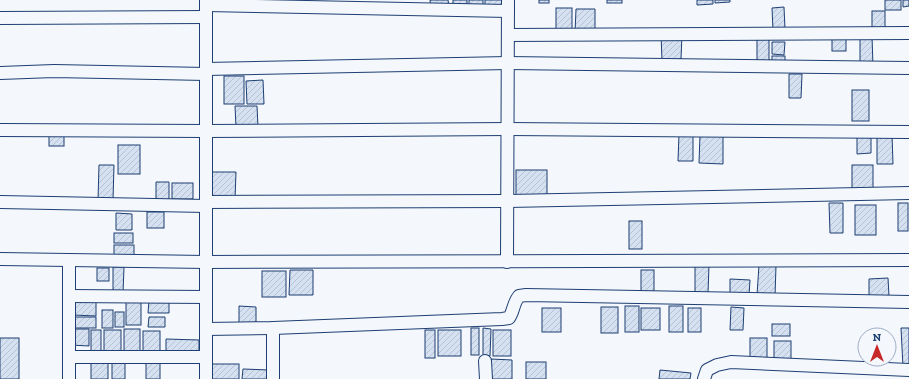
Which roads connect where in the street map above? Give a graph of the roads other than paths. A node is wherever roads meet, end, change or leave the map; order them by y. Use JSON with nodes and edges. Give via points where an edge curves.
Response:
{"nodes":[{"id":1,"x":508,"y":5,"type":"edge"},
{"id":2,"x":206,"y":7,"type":"edge"},
{"id":3,"x":0,"y":18,"type":"edge"},
{"id":4,"x":909,"y":33,"type":"edge"},
{"id":5,"x":508,"y":35,"type":"junction"},
{"id":6,"x":508,"y":63,"type":"junction"},
{"id":7,"x":909,"y":68,"type":"edge"},
{"id":8,"x":206,"y":71,"type":"junction"},
{"id":9,"x":0,"y":73,"type":"edge"},
{"id":10,"x":508,"y":129,"type":"junction"},
{"id":11,"x":0,"y":130,"type":"edge"},
{"id":12,"x":206,"y":131,"type":"junction"},
{"id":13,"x":909,"y":132,"type":"edge"},
{"id":14,"x":909,"y":193,"type":"edge"},
{"id":15,"x":507,"y":201,"type":"junction"},
{"id":16,"x":0,"y":202,"type":"edge"},
{"id":17,"x":206,"y":204,"type":"junction"},
{"id":18,"x":0,"y":259,"type":"edge"},
{"id":19,"x":69,"y":260,"type":"junction"},
{"id":20,"x":909,"y":260,"type":"edge"},
{"id":21,"x":206,"y":262,"type":"junction"},
{"id":22,"x":507,"y":262,"type":"junction"},
{"id":23,"x":69,"y":296,"type":"junction"},
{"id":24,"x":206,"y":297,"type":"junction"},
{"id":25,"x":909,"y":302,"type":"edge"},
{"id":26,"x":273,"y":328,"type":"junction"},
{"id":27,"x":206,"y":329,"type":"junction"},
{"id":28,"x":69,"y":357,"type":"junction"},
{"id":29,"x":206,"y":357,"type":"junction"},
{"id":30,"x":485,"y":361,"type":"dead end"},
{"id":31,"x":909,"y":370,"type":"edge"},
{"id":32,"x":69,"y":379,"type":"edge"},
{"id":33,"x":206,"y":379,"type":"edge"},
{"id":34,"x":273,"y":379,"type":"edge"},
{"id":35,"x":486,"y":379,"type":"edge"},
{"id":36,"x":704,"y":379,"type":"edge"}],
"edges":[{"from":1,"to":2,"type":"street"},
{"from":1,"to":5,"type":"street"},
{"from":2,"to":3,"type":"street"},
{"from":2,"to":8,"type":"street"},
{"from":4,"to":5,"type":"street"},
{"from":5,"to":6,"type":"street"},
{"from":6,"to":7,"type":"street"},
{"from":6,"to":8,"type":"street"},
{"from":6,"to":10,"type":"street"},
{"from":8,"to":9,"type":"street"},
{"from":8,"to":12,"type":"street"},
{"from":10,"to":12,"type":"street"},
{"from":10,"to":13,"type":"street"},
{"from":10,"to":15,"type":"street"},
{"from":11,"to":12,"type":"street"},
{"from":12,"to":17,"type":"street"},
{"from":14,"to":15,"type":"street"},
{"from":15,"to":17,"type":"street"},
{"from":15,"to":22,"type":"street"},
{"from":16,"to":17,"type":"street"},
{"from":17,"to":21,"type":"street"},
{"from":18,"to":19,"type":"street"},
{"from":19,"to":21,"type":"street"},
{"from":19,"to":23,"type":"street"},
{"from":20,"to":22,"type":"street"},
{"from":21,"to":22,"type":"street"},
{"from":21,"to":24,"type":"street"},
{"from":23,"to":24,"type":"street"},
{"from":23,"to":28,"type":"street"},
{"from":24,"to":27,"type":"street"},
{"from":25,"to":26,"type":"street","via":[[526,295],[519,296],[515,301],[513,313],[509,318],[502,319]]},
{"from":26,"to":27,"type":"street"},
{"from":26,"to":34,"type":"street"},
{"from":27,"to":29,"type":"street"},
{"from":28,"to":29,"type":"street"},
{"from":28,"to":32,"type":"street"},
{"from":29,"to":33,"type":"street"},
{"from":30,"to":35,"type":"street"},
{"from":31,"to":36,"type":"street","via":[[731,362],[717,364],[707,370]]}]}
